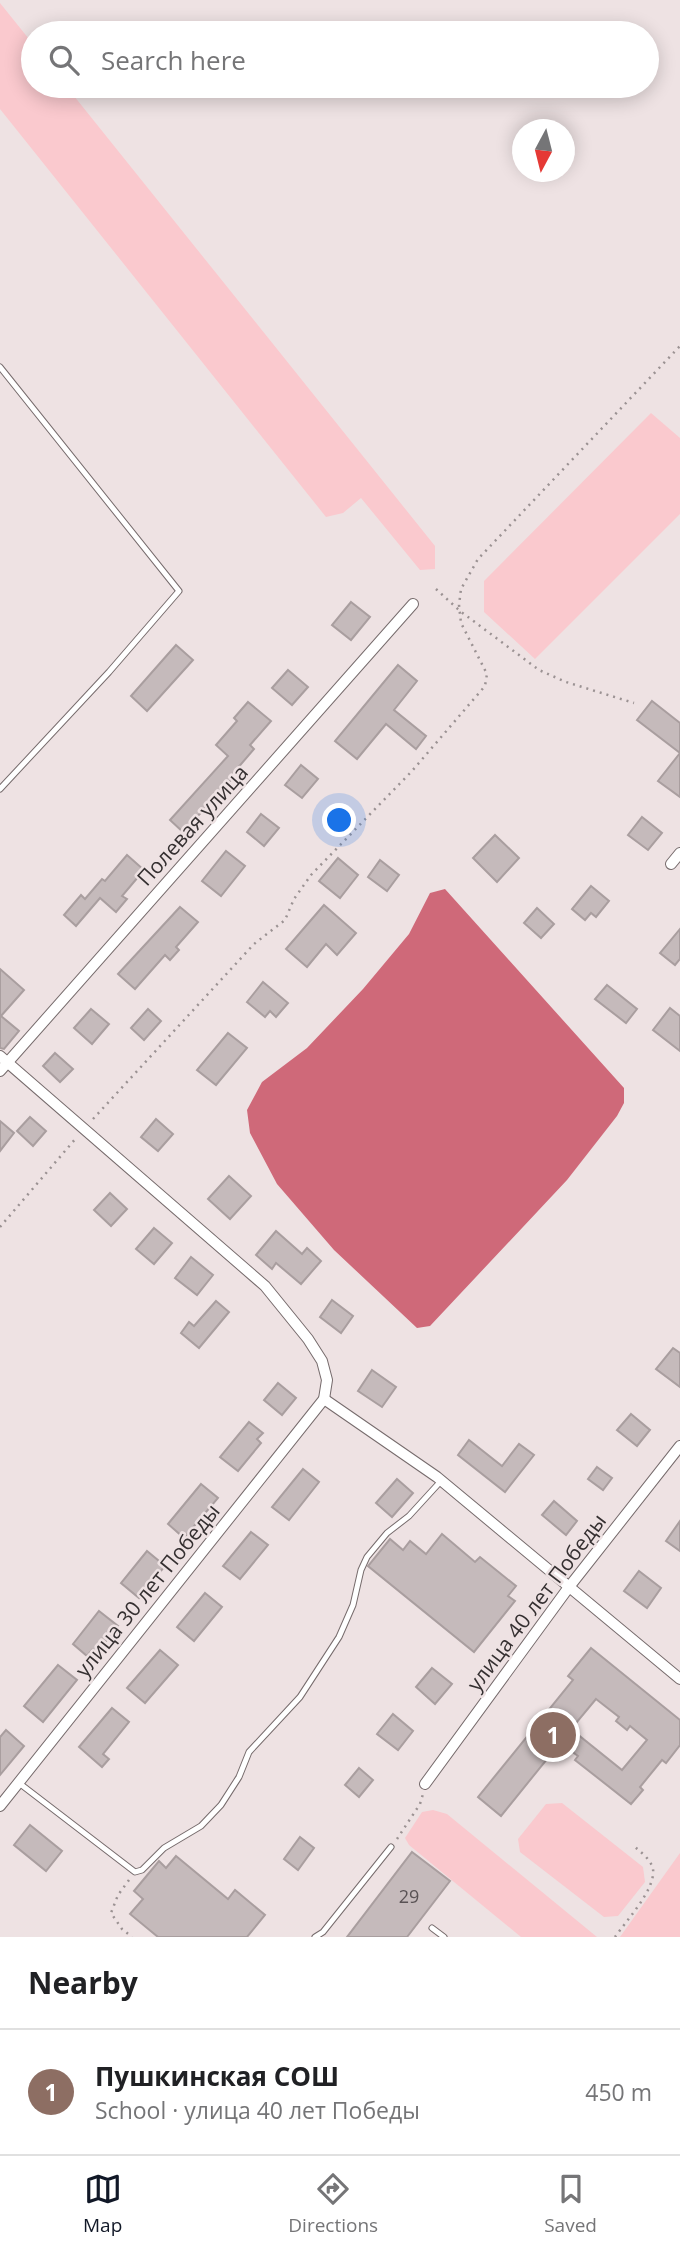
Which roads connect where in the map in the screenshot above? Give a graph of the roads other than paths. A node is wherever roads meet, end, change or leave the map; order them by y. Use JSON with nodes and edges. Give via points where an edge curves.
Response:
{"nodes":[{"id":1,"x":0,"y":367,"type":"edge"},
{"id":2,"x":413,"y":604,"type":"dead end"},
{"id":3,"x":1,"y":784,"type":"edge"},
{"id":4,"x":680,"y":853,"type":"edge"},
{"id":5,"x":671,"y":864,"type":"dead end"},
{"id":6,"x":2,"y":1063,"type":"edge"},
{"id":7,"x":324,"y":1399,"type":"junction"},
{"id":8,"x":680,"y":1446,"type":"edge"},
{"id":9,"x":441,"y":1481,"type":"junction"},
{"id":10,"x":569,"y":1587,"type":"junction"},
{"id":11,"x":680,"y":1679,"type":"edge"},
{"id":12,"x":19,"y":1782,"type":"junction"},
{"id":13,"x":425,"y":1784,"type":"road end"},
{"id":14,"x":0,"y":1806,"type":"edge"},
{"id":15,"x":391,"y":1847,"type":"road end"},
{"id":16,"x":432,"y":1928,"type":"dead end"},
{"id":17,"x":315,"y":1937,"type":"edge"},
{"id":18,"x":444,"y":1937,"type":"edge"}],
"edges":[{"from":1,"to":3,"type":"lane","via":[[179,591]]},
{"from":2,"to":6,"type":"street","name":"Полевая улица"},
{"from":4,"to":5,"type":"street"},
{"from":6,"to":7,"type":"street","via":[[265,1286],[323,1361]]},
{"from":7,"to":9,"type":"street"},
{"from":7,"to":12,"type":"street","name":"улица 30 лет Победы"},
{"from":8,"to":10,"type":"street","name":"улица 40 лет Победы"},
{"from":9,"to":10,"type":"street"},
{"from":9,"to":12,"type":"lane","via":[[367,1557],[339,1637],[300,1697],[249,1752],[221,1805],[201,1826],[164,1848],[142,1870],[135,1872]]},
{"from":10,"to":11,"type":"street"},
{"from":10,"to":13,"type":"street","name":"улица 40 лет Победы"},
{"from":12,"to":14,"type":"street","name":"улица 30 лет Победы"},
{"from":15,"to":17,"type":"lane"},
{"from":16,"to":18,"type":"lane"}]}
